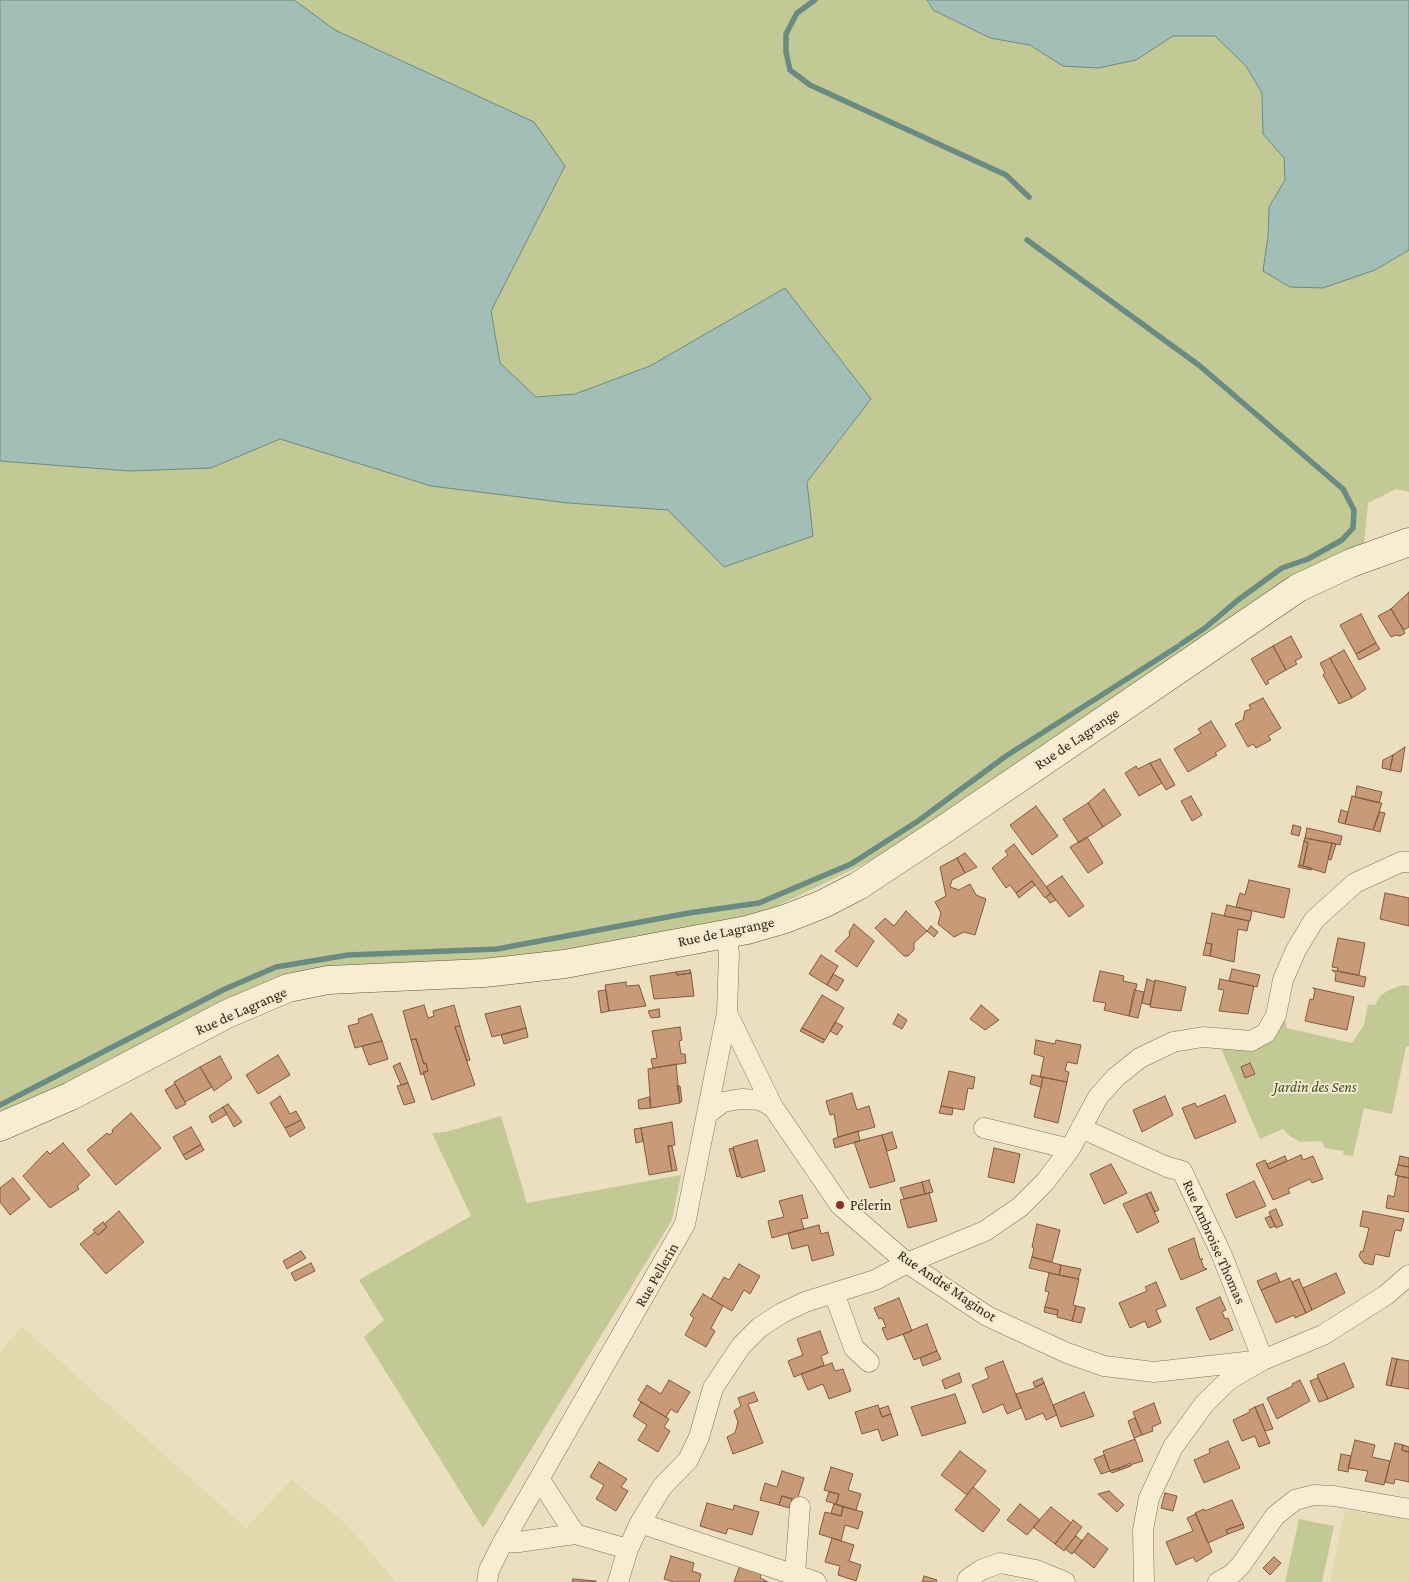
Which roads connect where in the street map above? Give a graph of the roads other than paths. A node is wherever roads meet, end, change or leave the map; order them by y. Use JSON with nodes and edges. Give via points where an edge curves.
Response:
{"nodes":[{"id":1,"x":1409,"y":542,"type":"edge"},
{"id":2,"x":1409,"y":862,"type":"edge"},
{"id":3,"x":726,"y":934,"type":"junction"},
{"id":4,"x":727,"y":1013,"type":"junction"},
{"id":5,"x":773,"y":1107,"type":"junction"},
{"id":6,"x":707,"y":1114,"type":"junction"},
{"id":7,"x":0,"y":1126,"type":"edge"},
{"id":8,"x":984,"y":1128,"type":"dead end"},
{"id":9,"x":1081,"y":1128,"type":"junction"},
{"id":10,"x":1070,"y":1149,"type":"junction"},
{"id":11,"x":907,"y":1263,"type":"junction"},
{"id":12,"x":1409,"y":1275,"type":"edge"},
{"id":13,"x":834,"y":1292,"type":"junction"},
{"id":14,"x":1263,"y":1360,"type":"junction"},
{"id":15,"x":869,"y":1362,"type":"dead end"},
{"id":16,"x":540,"y":1480,"type":"junction"},
{"id":17,"x":800,"y":1507,"type":"dead end"},
{"id":18,"x":1409,"y":1509,"type":"edge"},
{"id":19,"x":640,"y":1523,"type":"junction"},
{"id":20,"x":575,"y":1534,"type":"junction"},
{"id":21,"x":503,"y":1542,"type":"junction"},
{"id":22,"x":628,"y":1548,"type":"junction"},
{"id":23,"x":796,"y":1578,"type":"edge"},
{"id":24,"x":487,"y":1582,"type":"edge"},
{"id":25,"x":618,"y":1582,"type":"edge"},
{"id":26,"x":816,"y":1582,"type":"edge"},
{"id":27,"x":966,"y":1582,"type":"edge"},
{"id":28,"x":1065,"y":1582,"type":"edge"},
{"id":29,"x":1144,"y":1582,"type":"edge"},
{"id":30,"x":1218,"y":1582,"type":"edge"}],
"edges":[{"from":1,"to":3,"type":"street","name":"Rue de Lagrange","via":[[1351,563],[1298,588],[858,886],[785,919]]},
{"from":2,"to":9,"type":"street","via":[[1401,862],[1355,883],[1314,920],[1283,980],[1276,1015],[1266,1033],[1251,1041],[1203,1037],[1173,1042],[1148,1054],[1116,1077],[1098,1097]]},
{"from":3,"to":4,"type":"street","name":"Rue Pellerin","via":[[729,953]]},
{"from":3,"to":7,"type":"street","name":"Rue de Lagrange","via":[[556,965],[484,973],[328,980],[288,988],[227,1014],[71,1096]]},
{"from":4,"to":5,"type":"street","name":"Rue André Maginot"},
{"from":4,"to":6,"type":"street","name":"Rue Pellerin"},
{"from":5,"to":6,"type":"street","via":[[760,1100],[741,1099],[723,1102]]},
{"from":5,"to":11,"type":"street","name":"Rue André Maginot","via":[[840,1205]]},
{"from":6,"to":16,"type":"street","name":"Rue Pellerin","via":[[685,1224]]},
{"from":8,"to":10,"type":"street"},
{"from":9,"to":10,"type":"street"},
{"from":9,"to":14,"type":"street","name":"Rue Ambroise Thomas","via":[[1182,1171],[1221,1253]]},
{"from":10,"to":11,"type":"street","via":[[1020,1207],[999,1222],[986,1231]]},
{"from":11,"to":13,"type":"street","via":[[875,1280]]},
{"from":11,"to":14,"type":"street","name":"Rue André Maginot","via":[[987,1316],[1066,1353],[1104,1366],[1154,1372]]},
{"from":12,"to":14,"type":"street","name":"Rue André Maginot","via":[[1386,1295],[1323,1335]]},
{"from":13,"to":15,"type":"street","via":[[854,1348]]},
{"from":13,"to":19,"type":"street","via":[[782,1313],[760,1327],[741,1346],[713,1388],[700,1437],[688,1460],[662,1487]]},
{"from":14,"to":29,"type":"street","via":[[1230,1379],[1206,1403],[1174,1447],[1149,1498],[1143,1530]]},
{"from":16,"to":20,"type":"street"},
{"from":16,"to":21,"type":"street","name":"Rue Pellerin"},
{"from":17,"to":23,"type":"street"},
{"from":18,"to":30,"type":"street","via":[[1334,1496],[1314,1495],[1295,1500],[1275,1516],[1241,1565]]},
{"from":19,"to":22,"type":"street"},
{"from":19,"to":23,"type":"street"},
{"from":20,"to":21,"type":"street"},
{"from":20,"to":22,"type":"street"},
{"from":21,"to":24,"type":"street","name":"Rue Pellerin","via":[[489,1570]]},
{"from":22,"to":25,"type":"street"},
{"from":23,"to":26,"type":"street"},
{"from":27,"to":28,"type":"street","via":[[981,1570],[1000,1563],[1036,1570]]}]}
